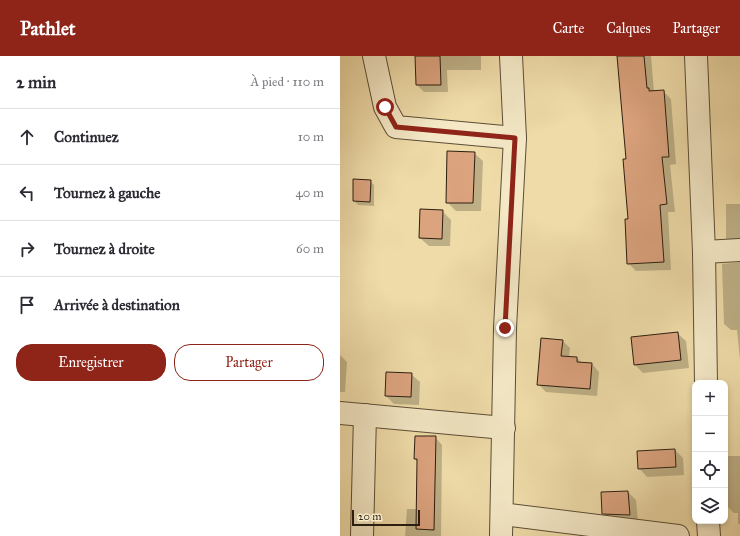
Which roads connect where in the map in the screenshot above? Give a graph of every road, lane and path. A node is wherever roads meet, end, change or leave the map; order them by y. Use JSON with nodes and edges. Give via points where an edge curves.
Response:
{"nodes":[{"id":1,"x":374,"y":56,"type":"edge"},
{"id":2,"x":511,"y":56,"type":"edge"},
{"id":3,"x":696,"y":56,"type":"edge"},
{"id":4,"x":515,"y":138,"type":"junction"},
{"id":5,"x":740,"y":250,"type":"edge"},
{"id":6,"x":704,"y":252,"type":"junction"},
{"id":7,"x":706,"y":380,"type":"edge"},
{"id":8,"x":340,"y":413,"type":"edge"},
{"id":9,"x":365,"y":415,"type":"junction"},
{"id":10,"x":504,"y":428,"type":"junction"},
{"id":11,"x":502,"y":514,"type":"junction"},
{"id":12,"x":708,"y":524,"type":"edge"},
{"id":13,"x":362,"y":536,"type":"edge"},
{"id":14,"x":502,"y":536,"type":"edge"},
{"id":15,"x":678,"y":536,"type":"edge"},
{"id":16,"x":709,"y":536,"type":"edge"}],
"edges":[{"from":1,"to":4,"type":"street","via":[[385,107],[396,127]]},
{"from":2,"to":4,"type":"street"},
{"from":3,"to":6,"type":"street"},
{"from":4,"to":10,"type":"street","via":[[505,328]]},
{"from":5,"to":6,"type":"street"},
{"from":6,"to":7,"type":"street"},
{"from":8,"to":9,"type":"street"},
{"from":9,"to":10,"type":"street"},
{"from":9,"to":13,"type":"street"},
{"from":10,"to":11,"type":"street"},
{"from":11,"to":14,"type":"street"},
{"from":11,"to":15,"type":"street"},
{"from":12,"to":16,"type":"street"}]}
